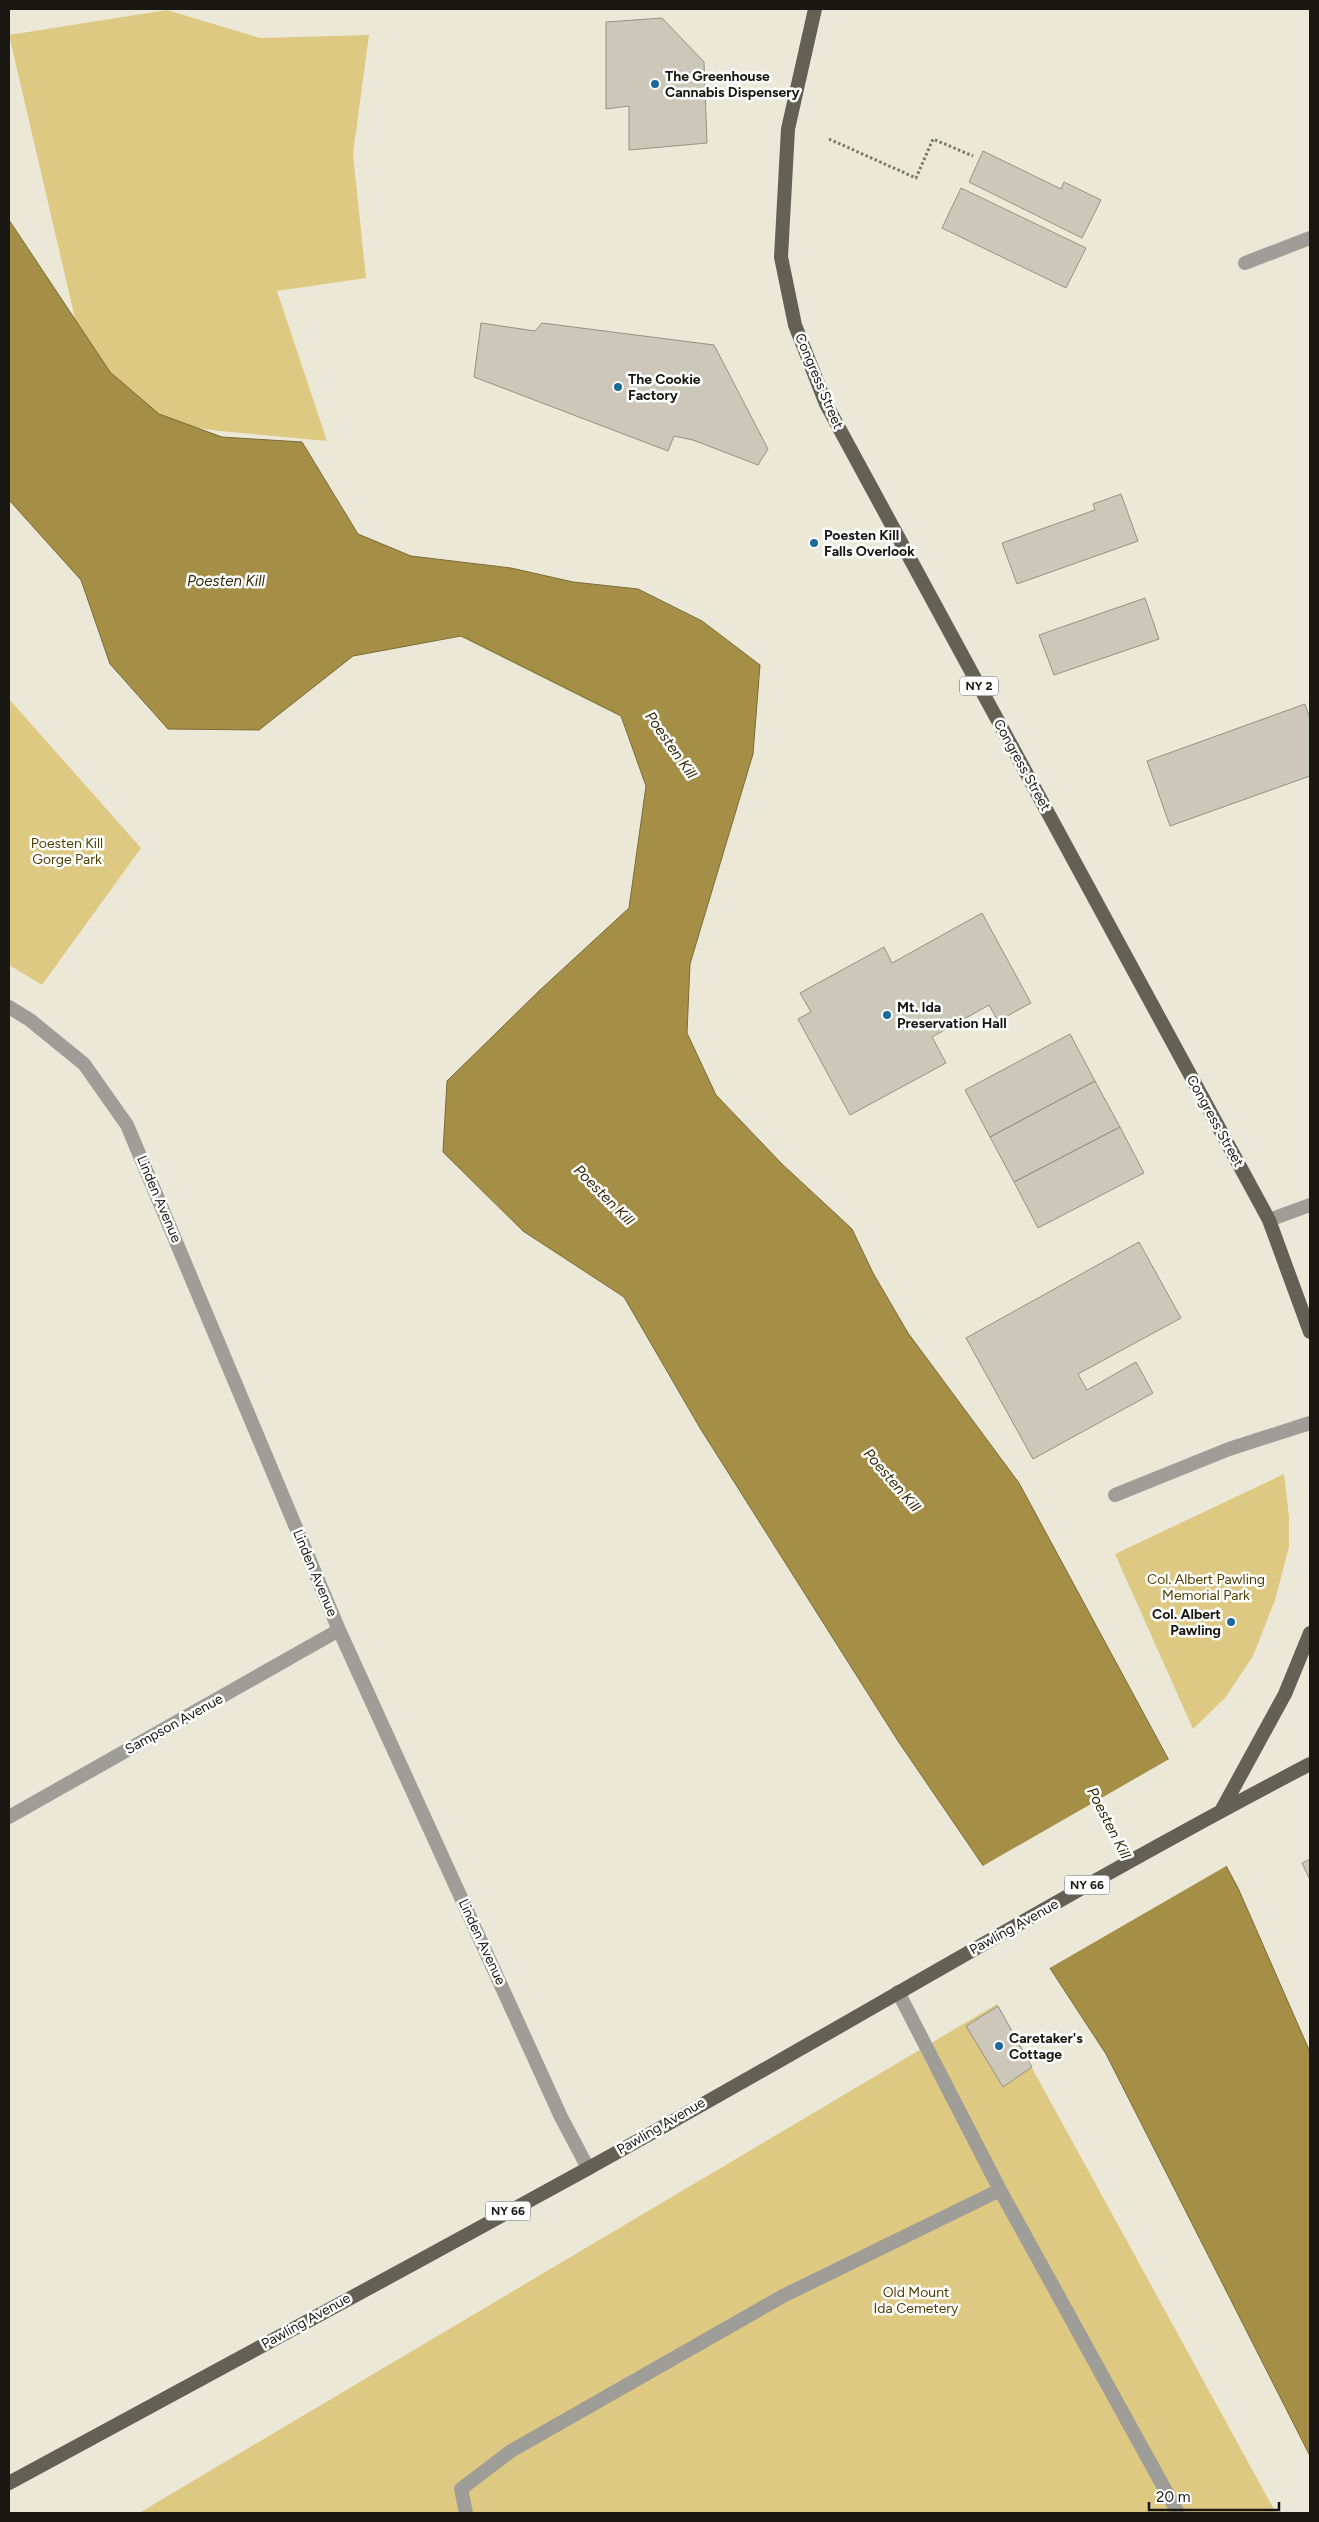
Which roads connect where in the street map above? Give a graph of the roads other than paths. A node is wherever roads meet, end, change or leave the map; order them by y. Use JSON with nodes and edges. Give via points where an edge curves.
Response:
{"nodes":[{"id":1,"x":815,"y":9,"type":"edge"},
{"id":2,"x":1310,"y":238,"type":"edge"},
{"id":3,"x":1245,"y":263,"type":"dead end"},
{"id":4,"x":9,"y":1007,"type":"edge"},
{"id":5,"x":1310,"y":1205,"type":"edge"},
{"id":6,"x":1270,"y":1220,"type":"junction"},
{"id":7,"x":1310,"y":1332,"type":"edge"},
{"id":8,"x":1310,"y":1423,"type":"edge"},
{"id":9,"x":1115,"y":1496,"type":"dead end"},
{"id":10,"x":339,"y":1630,"type":"junction"},
{"id":11,"x":1310,"y":1633,"type":"edge"},
{"id":12,"x":1310,"y":1764,"type":"edge"},
{"id":13,"x":1220,"y":1811,"type":"junction"},
{"id":14,"x":9,"y":1817,"type":"edge"},
{"id":15,"x":898,"y":1992,"type":"junction"},
{"id":16,"x":588,"y":2168,"type":"junction"},
{"id":17,"x":1000,"y":2190,"type":"junction"},
{"id":18,"x":9,"y":2482,"type":"edge"},
{"id":19,"x":466,"y":2513,"type":"edge"},
{"id":20,"x":1178,"y":2513,"type":"edge"}],
"edges":[{"from":1,"to":6,"type":"main road","name":"Congress Street","number":"NY 2","via":[[788,138],[781,257],[794,325],[826,404]]},
{"from":2,"to":3,"type":"street"},
{"from":4,"to":10,"type":"street","name":"Linden Avenue","via":[[84,1064],[128,1124]]},
{"from":5,"to":6,"type":"street"},
{"from":6,"to":7,"type":"main road","name":"Congress Street","number":"NY 2"},
{"from":8,"to":9,"type":"street","via":[[1229,1450]]},
{"from":10,"to":14,"type":"street","name":"Sampson Avenue"},
{"from":10,"to":16,"type":"street","name":"Linden Avenue"},
{"from":11,"to":13,"type":"main road","via":[[1286,1694]]},
{"from":12,"to":13,"type":"main road","name":"Pawling Avenue","number":"NY 66"},
{"from":13,"to":15,"type":"main road","name":"Pawling Avenue","number":"NY 66"},
{"from":15,"to":16,"type":"main road","name":"Pawling Avenue","number":"NY 66"},
{"from":15,"to":17,"type":"street"},
{"from":16,"to":18,"type":"main road","name":"Pawling Avenue","number":"NY 66"},
{"from":17,"to":19,"type":"street","via":[[783,2296],[511,2451],[461,2489]]},
{"from":17,"to":20,"type":"street"}]}
